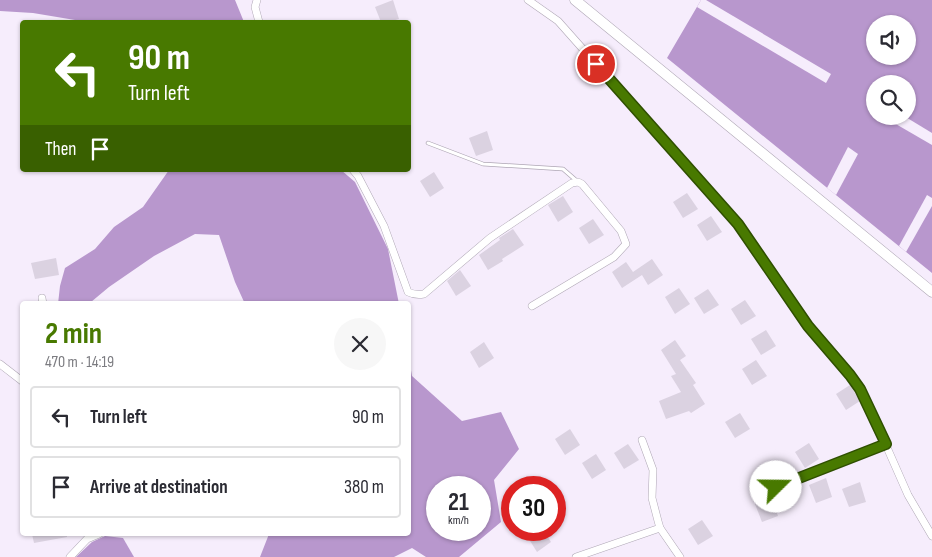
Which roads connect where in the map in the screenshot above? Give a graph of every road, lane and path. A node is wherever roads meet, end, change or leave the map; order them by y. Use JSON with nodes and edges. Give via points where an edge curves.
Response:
{"nodes":[{"id":1,"x":528,"y":0,"type":"edge"},
{"id":2,"x":575,"y":0,"type":"edge"},
{"id":3,"x":254,"y":1,"type":"edge"},
{"id":4,"x":259,"y":20,"type":"edge"},
{"id":5,"x":428,"y":142,"type":"dead end"},
{"id":6,"x":355,"y":172,"type":"edge"},
{"id":7,"x":578,"y":182,"type":"junction"},
{"id":8,"x":932,"y":292,"type":"edge"},
{"id":9,"x":532,"y":306,"type":"dead end"},
{"id":10,"x":0,"y":364,"type":"edge"},
{"id":11,"x":20,"y":379,"type":"edge"},
{"id":12,"x":642,"y":440,"type":"dead end"},
{"id":13,"x":886,"y":444,"type":"junction"},
{"id":14,"x":776,"y":487,"type":"dead end"},
{"id":15,"x":660,"y":528,"type":"junction"},
{"id":16,"x":95,"y":536,"type":"edge"},
{"id":17,"x":932,"y":536,"type":"edge"},
{"id":18,"x":70,"y":557,"type":"edge"},
{"id":19,"x":576,"y":557,"type":"edge"},
{"id":20,"x":680,"y":557,"type":"edge"}],
"edges":[{"from":1,"to":13,"type":"street","via":[[558,21],[738,224],[808,326],[860,389]]},
{"from":2,"to":8,"type":"street"},
{"from":3,"to":4,"type":"street"},
{"from":5,"to":7,"type":"lane","via":[[484,164],[563,169]]},
{"from":6,"to":7,"type":"street","via":[[384,226],[408,292],[419,295],[490,238]]},
{"from":7,"to":9,"type":"street","via":[[621,231],[626,244],[614,257]]},
{"from":10,"to":11,"type":"street"},
{"from":12,"to":15,"type":"street","via":[[653,470],[652,498]]},
{"from":13,"to":14,"type":"street"},
{"from":13,"to":17,"type":"street","via":[[908,495]]},
{"from":15,"to":19,"type":"street"},
{"from":15,"to":20,"type":"street"},
{"from":16,"to":18,"type":"street"}]}
